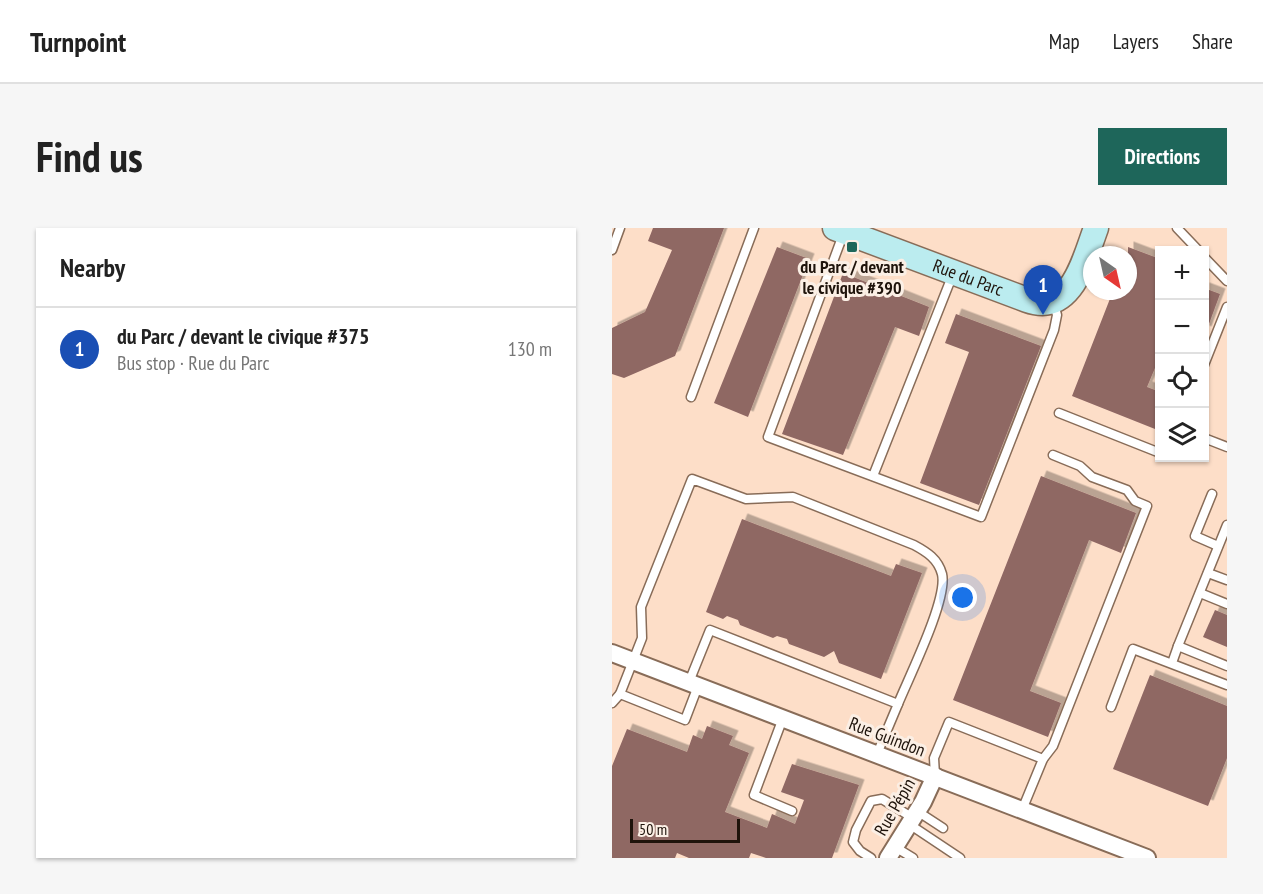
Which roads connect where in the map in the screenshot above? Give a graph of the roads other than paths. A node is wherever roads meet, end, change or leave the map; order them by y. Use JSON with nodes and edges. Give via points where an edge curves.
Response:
{"nodes":[{"id":1,"x":620,"y":228,"type":"edge"},
{"id":2,"x":754,"y":228,"type":"edge"},
{"id":3,"x":1096,"y":228,"type":"edge"},
{"id":4,"x":1176,"y":228,"type":"edge"},
{"id":5,"x":840,"y":230,"type":"edge"},
{"id":6,"x":1194,"y":246,"type":"edge"},
{"id":7,"x":612,"y":250,"type":"edge"},
{"id":8,"x":1209,"y":262,"type":"edge"},
{"id":9,"x":957,"y":274,"type":"junction"},
{"id":10,"x":1227,"y":281,"type":"edge"},
{"id":11,"x":1052,"y":302,"type":"junction"},
{"id":12,"x":1227,"y":307,"type":"edge"},
{"id":13,"x":1224,"y":323,"type":"edge"},
{"id":14,"x":1209,"y":354,"type":"edge"},
{"id":15,"x":691,"y":397,"type":"dead end"},
{"id":16,"x":1059,"y":413,"type":"dead end"},
{"id":17,"x":1209,"y":440,"type":"edge"},
{"id":18,"x":1227,"y":447,"type":"edge"},
{"id":19,"x":1155,"y":451,"type":"edge"},
{"id":20,"x":1053,"y":455,"type":"dead end"},
{"id":21,"x":873,"y":476,"type":"junction"},
{"id":22,"x":1212,"y":494,"type":"dead end"},
{"id":23,"x":1227,"y":525,"type":"edge"},
{"id":24,"x":1218,"y":546,"type":"junction"},
{"id":25,"x":1208,"y":573,"type":"junction"},
{"id":26,"x":1227,"y":580,"type":"edge"},
{"id":27,"x":1200,"y":593,"type":"junction"},
{"id":28,"x":1227,"y":604,"type":"edge"},
{"id":29,"x":1178,"y":646,"type":"junction"},
{"id":30,"x":612,"y":653,"type":"edge"},
{"id":31,"x":634,"y":661,"type":"junction"},
{"id":32,"x":1172,"y":663,"type":"junction"},
{"id":33,"x":1227,"y":666,"type":"edge"},
{"id":34,"x":694,"y":684,"type":"junction"},
{"id":35,"x":1227,"y":686,"type":"edge"},
{"id":36,"x":620,"y":694,"type":"junction"},
{"id":37,"x":612,"y":703,"type":"edge"},
{"id":38,"x":898,"y":704,"type":"junction"},
{"id":39,"x":1111,"y":707,"type":"dead end"},
{"id":40,"x":783,"y":718,"type":"junction"},
{"id":41,"x":877,"y":754,"type":"junction"},
{"id":42,"x":1043,"y":759,"type":"junction"},
{"id":43,"x":935,"y":776,"type":"junction"},
{"id":44,"x":1022,"y":810,"type":"junction"},
{"id":45,"x":792,"y":811,"type":"dead end"},
{"id":46,"x":913,"y":818,"type":"junction"},
{"id":47,"x":943,"y":828,"type":"dead end"},
{"id":48,"x":892,"y":853,"type":"edge"},
{"id":49,"x":871,"y":858,"type":"edge"},
{"id":50,"x":913,"y":858,"type":"edge"},
{"id":51,"x":960,"y":858,"type":"edge"},
{"id":52,"x":1147,"y":858,"type":"edge"}],
"edges":[{"from":1,"to":7,"type":"lane"},
{"from":2,"to":15,"type":"lane"},
{"from":3,"to":11,"type":"street","via":[[1071,288]]},
{"from":4,"to":6,"type":"lane"},
{"from":5,"to":9,"type":"street","name":"Rue du Parc"},
{"from":5,"to":21,"type":"lane","via":[[768,437]]},
{"from":8,"to":10,"type":"lane"},
{"from":9,"to":11,"type":"street","name":"Rue du Parc","via":[[1033,303]]},
{"from":9,"to":21,"type":"lane","via":[[949,284]]},
{"from":11,"to":21,"type":"lane","via":[[1057,315],[1054,330],[981,517]]},
{"from":12,"to":13,"type":"lane"},
{"from":13,"to":14,"type":"lane"},
{"from":16,"to":19,"type":"lane"},
{"from":17,"to":18,"type":"lane"},
{"from":20,"to":42,"type":"lane","via":[[1080,466],[1092,477],[1127,490],[1135,501],[1147,506],[1053,746]]},
{"from":22,"to":24,"type":"lane","via":[[1196,536]]},
{"from":23,"to":24,"type":"lane"},
{"from":24,"to":25,"type":"lane"},
{"from":25,"to":26,"type":"lane"},
{"from":25,"to":27,"type":"lane"},
{"from":27,"to":28,"type":"lane"},
{"from":27,"to":29,"type":"lane"},
{"from":29,"to":32,"type":"lane"},
{"from":29,"to":33,"type":"lane"},
{"from":30,"to":31,"type":"street","name":"Rue Guindon"},
{"from":31,"to":34,"type":"street","name":"Rue Guindon"},
{"from":31,"to":36,"type":"lane"},
{"from":31,"to":38,"type":"lane","via":[[642,638],[641,607],[692,479],[746,499],[793,497],[931,555],[942,573],[942,595]]},
{"from":32,"to":35,"type":"lane"},
{"from":32,"to":39,"type":"lane","via":[[1133,649]]},
{"from":34,"to":36,"type":"lane","via":[[684,720]]},
{"from":34,"to":38,"type":"lane","via":[[710,630]]},
{"from":34,"to":40,"type":"street","name":"Rue Guindon"},
{"from":36,"to":37,"type":"lane"},
{"from":38,"to":41,"type":"lane"},
{"from":40,"to":41,"type":"street","name":"Rue Guindon"},
{"from":40,"to":45,"type":"lane","via":[[754,795]]},
{"from":41,"to":43,"type":"street","name":"Rue Guindon"},
{"from":42,"to":43,"type":"lane","via":[[949,722],[934,759]]},
{"from":42,"to":44,"type":"lane"},
{"from":43,"to":44,"type":"street","name":"Rue Guindon"},
{"from":43,"to":46,"type":"street","name":"Rue Pépin"},
{"from":44,"to":52,"type":"street","name":"Rue Guindon"},
{"from":46,"to":47,"type":"lane"},
{"from":46,"to":48,"type":"street","name":"Rue Pépin"},
{"from":46,"to":49,"type":"lane","via":[[882,799],[871,801],[853,842]]},
{"from":46,"to":51,"type":"lane"},
{"from":48,"to":50,"type":"lane"}]}
